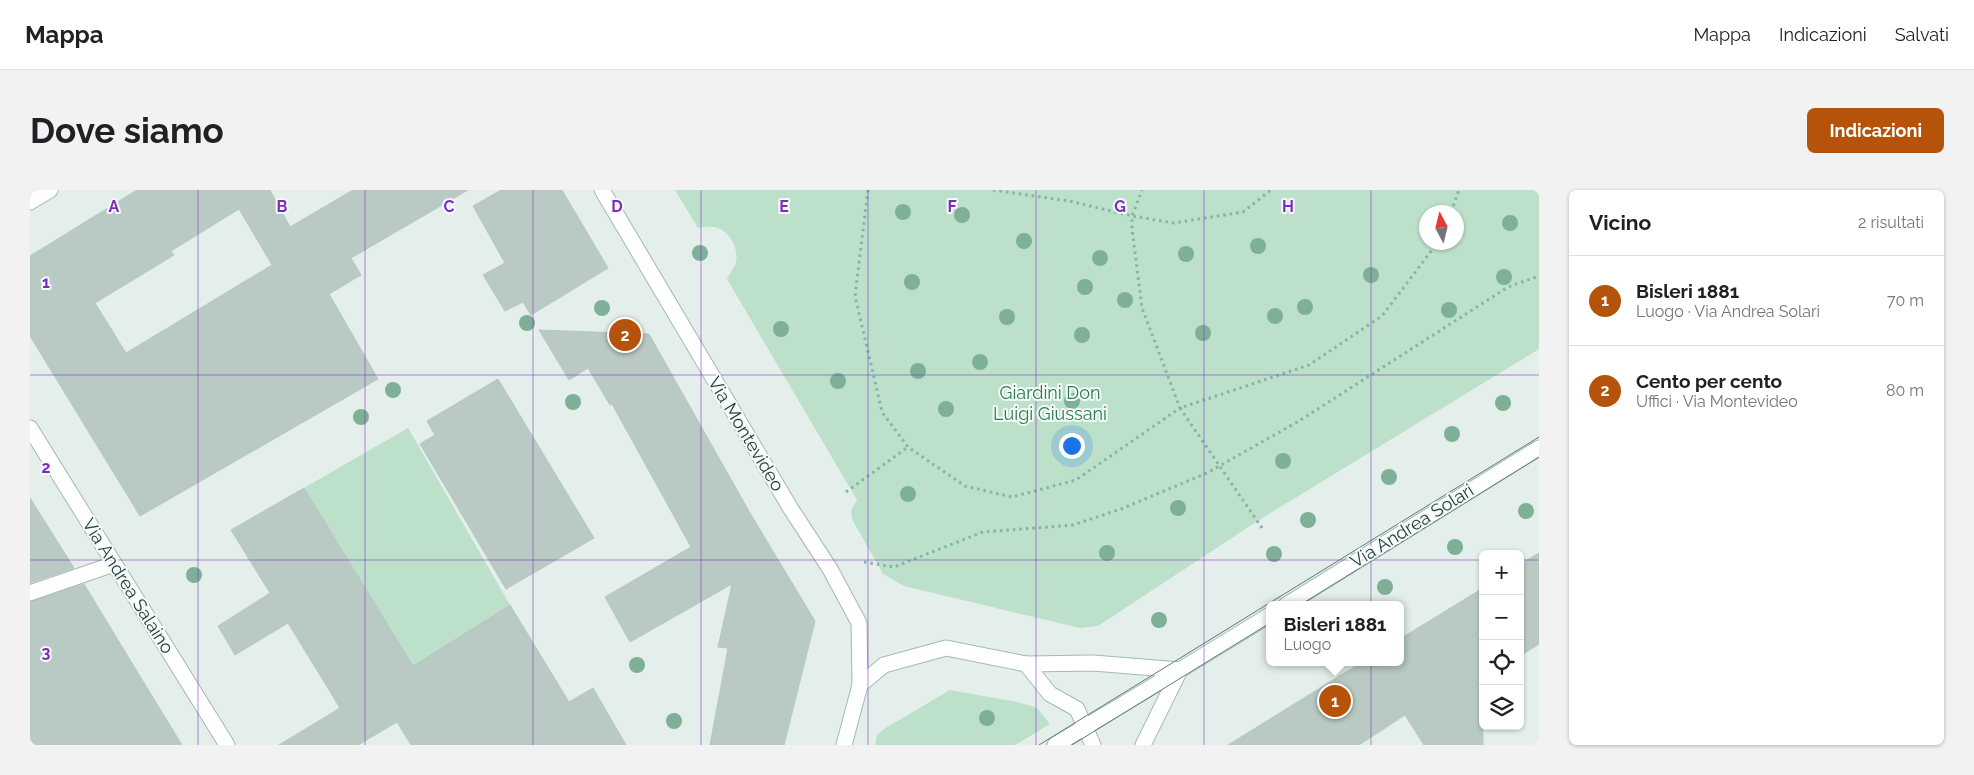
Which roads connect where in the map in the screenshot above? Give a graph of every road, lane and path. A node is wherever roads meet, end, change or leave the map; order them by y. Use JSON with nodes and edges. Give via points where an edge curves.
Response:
{"nodes":[{"id":1,"x":50,"y":190,"type":"edge"},
{"id":2,"x":602,"y":190,"type":"edge"},
{"id":3,"x":868,"y":190,"type":"edge"},
{"id":4,"x":993,"y":190,"type":"edge"},
{"id":5,"x":1142,"y":190,"type":"edge"},
{"id":6,"x":1271,"y":190,"type":"edge"},
{"id":7,"x":1459,"y":190,"type":"edge"},
{"id":8,"x":30,"y":202,"type":"edge"},
{"id":9,"x":1454,"y":205,"type":"edge"},
{"id":10,"x":1132,"y":216,"type":"junction"},
{"id":11,"x":1432,"y":250,"type":"edge"},
{"id":12,"x":1539,"y":276,"type":"edge"},
{"id":13,"x":1180,"y":408,"type":"junction"},
{"id":14,"x":30,"y":428,"type":"edge"},
{"id":15,"x":908,"y":447,"type":"junction"},
{"id":16,"x":1539,"y":448,"type":"edge"},
{"id":17,"x":1220,"y":467,"type":"junction"},
{"id":18,"x":846,"y":492,"type":"dead end"},
{"id":19,"x":1262,"y":528,"type":"dead end"},
{"id":20,"x":864,"y":562,"type":"dead end"},
{"id":21,"x":114,"y":564,"type":"junction"},
{"id":22,"x":30,"y":593,"type":"edge"},
{"id":23,"x":1292,"y":601,"type":"edge"},
{"id":24,"x":1266,"y":617,"type":"edge"},
{"id":25,"x":1026,"y":664,"type":"junction"},
{"id":26,"x":1180,"y":670,"type":"junction"},
{"id":27,"x":860,"y":686,"type":"junction"},
{"id":28,"x":1086,"y":726,"type":"junction"},
{"id":29,"x":227,"y":745,"type":"edge"},
{"id":30,"x":844,"y":745,"type":"edge"},
{"id":31,"x":1055,"y":745,"type":"edge"},
{"id":32,"x":1093,"y":745,"type":"edge"},
{"id":33,"x":1143,"y":745,"type":"edge"}],
"edges":[{"from":1,"to":8,"type":"street"},
{"from":2,"to":27,"type":"street","name":"Via Montevideo","via":[[830,569],[859,623]]},
{"from":3,"to":15,"type":"path","via":[[855,296],[882,412]]},
{"from":4,"to":10,"type":"path","via":[[1069,201]]},
{"from":5,"to":10,"type":"path"},
{"from":6,"to":10,"type":"path","via":[[1243,212],[1174,223]]},
{"from":7,"to":9,"type":"path"},
{"from":10,"to":13,"type":"path","via":[[1142,308]]},
{"from":11,"to":13,"type":"path","via":[[1382,316],[1310,365]]},
{"from":12,"to":17,"type":"path","via":[[1508,288],[1300,421]]},
{"from":13,"to":15,"type":"path","via":[[1076,480],[1012,497],[965,486]]},
{"from":13,"to":17,"type":"path"},
{"from":14,"to":21,"type":"street","name":"Via Andrea Salaino"},
{"from":15,"to":18,"type":"path"},
{"from":16,"to":23,"type":"street","name":"Via Andrea Solari"},
{"from":17,"to":19,"type":"path"},
{"from":17,"to":20,"type":"path","via":[[1121,509],[1073,525],[983,532],[894,567]]},
{"from":21,"to":22,"type":"street"},
{"from":21,"to":29,"type":"street","name":"Via Andrea Salaino"},
{"from":24,"to":26,"type":"street"},
{"from":25,"to":26,"type":"street","via":[[1093,663]]},
{"from":25,"to":27,"type":"street","via":[[946,648],[884,665]]},
{"from":25,"to":28,"type":"street","via":[[1050,694],[1077,709]]},
{"from":26,"to":28,"type":"street"},
{"from":26,"to":33,"type":"street"},
{"from":27,"to":30,"type":"street"},
{"from":28,"to":31,"type":"street"},
{"from":28,"to":32,"type":"street"}]}
